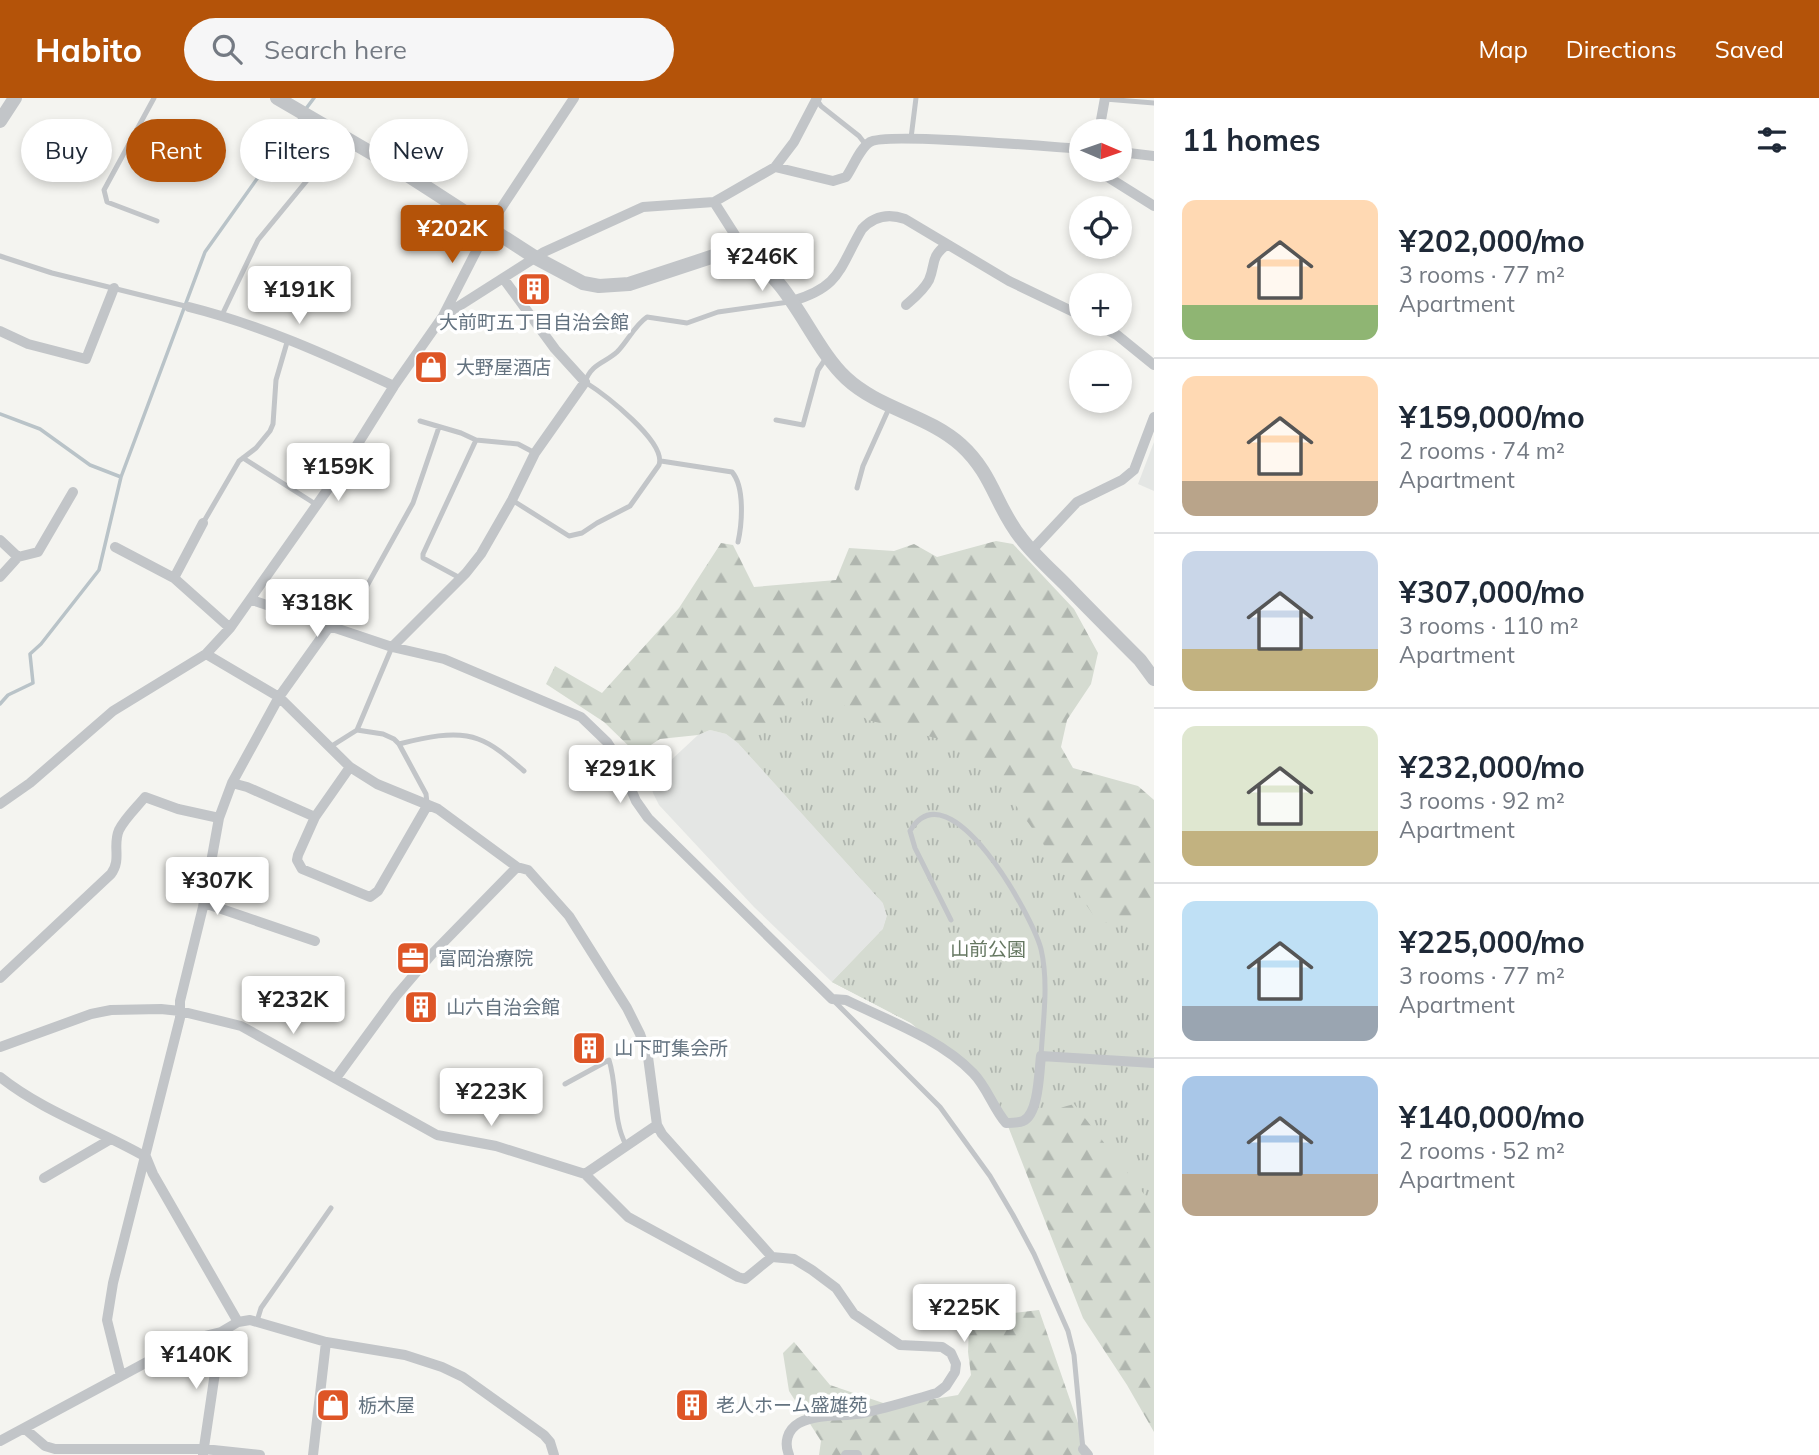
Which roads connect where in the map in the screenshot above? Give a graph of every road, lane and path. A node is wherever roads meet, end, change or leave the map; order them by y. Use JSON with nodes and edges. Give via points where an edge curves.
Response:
{"nodes":[{"id":1,"x":15,"y":98,"type":"edge"},
{"id":2,"x":154,"y":98,"type":"edge"},
{"id":3,"x":277,"y":98,"type":"edge"},
{"id":4,"x":574,"y":98,"type":"edge"},
{"id":5,"x":816,"y":98,"type":"edge"},
{"id":6,"x":916,"y":98,"type":"edge"},
{"id":7,"x":1105,"y":98,"type":"edge"},
{"id":8,"x":1154,"y":103,"type":"edge"},
{"id":9,"x":301,"y":104,"type":"edge"},
{"id":10,"x":322,"y":119,"type":"edge"},
{"id":11,"x":1101,"y":119,"type":"edge"},
{"id":12,"x":0,"y":121,"type":"edge"},
{"id":13,"x":911,"y":138,"type":"junction"},
{"id":14,"x":355,"y":142,"type":"edge"},
{"id":15,"x":866,"y":145,"type":"junction"},
{"id":16,"x":1069,"y":148,"type":"edge"},
{"id":17,"x":1132,"y":153,"type":"edge"},
{"id":18,"x":1154,"y":156,"type":"edge"},
{"id":19,"x":775,"y":167,"type":"junction"},
{"id":20,"x":306,"y":182,"type":"edge"},
{"id":21,"x":1116,"y":182,"type":"edge"},
{"id":22,"x":714,"y":202,"type":"junction"},
{"id":23,"x":1154,"y":206,"type":"edge"},
{"id":24,"x":157,"y":221,"type":"dead end"},
{"id":25,"x":488,"y":228,"type":"junction"},
{"id":26,"x":946,"y":245,"type":"junction"},
{"id":27,"x":737,"y":255,"type":"junction"},
{"id":28,"x":0,"y":256,"type":"edge"},
{"id":29,"x":536,"y":258,"type":"junction"},
{"id":30,"x":503,"y":278,"type":"junction"},
{"id":31,"x":114,"y":288,"type":"junction"},
{"id":32,"x":792,"y":301,"type":"junction"},
{"id":33,"x":906,"y":305,"type":"dead end"},
{"id":34,"x":189,"y":307,"type":"joint"},
{"id":35,"x":1069,"y":310,"type":"edge"},
{"id":36,"x":222,"y":315,"type":"junction"},
{"id":37,"x":443,"y":316,"type":"junction"},
{"id":38,"x":0,"y":331,"type":"edge"},
{"id":39,"x":1118,"y":336,"type":"edge"},
{"id":40,"x":289,"y":338,"type":"junction"},
{"id":41,"x":828,"y":356,"type":"junction"},
{"id":42,"x":1154,"y":365,"type":"edge"},
{"id":43,"x":585,"y":382,"type":"junction"},
{"id":44,"x":394,"y":386,"type":"junction"},
{"id":45,"x":890,"y":405,"type":"junction"},
{"id":46,"x":1154,"y":417,"type":"edge"},
{"id":47,"x":776,"y":420,"type":"dead end"},
{"id":48,"x":420,"y":421,"type":"dead end"},
{"id":49,"x":439,"y":427,"type":"junction"},
{"id":50,"x":476,"y":440,"type":"junction"},
{"id":51,"x":535,"y":453,"type":"junction"},
{"id":52,"x":243,"y":458,"type":"junction"},
{"id":53,"x":661,"y":461,"type":"junction"},
{"id":54,"x":857,"y":488,"type":"dead end"},
{"id":55,"x":73,"y":492,"type":"dead end"},
{"id":56,"x":512,"y":500,"type":"junction"},
{"id":57,"x":317,"y":505,"type":"junction"},
{"id":58,"x":202,"y":523,"type":"joint"},
{"id":59,"x":0,"y":540,"type":"edge"},
{"id":60,"x":738,"y":542,"type":"dead end"},
{"id":61,"x":115,"y":547,"type":"dead end"},
{"id":62,"x":1032,"y":550,"type":"junction"},
{"id":63,"x":18,"y":558,"type":"junction"},
{"id":64,"x":0,"y":577,"type":"edge"},
{"id":65,"x":174,"y":578,"type":"junction"},
{"id":66,"x":460,"y":578,"type":"junction"},
{"id":67,"x":252,"y":600,"type":"junction"},
{"id":68,"x":353,"y":611,"type":"dead end"},
{"id":69,"x":329,"y":626,"type":"junction"},
{"id":70,"x":230,"y":628,"type":"junction"},
{"id":71,"x":392,"y":647,"type":"junction"},
{"id":72,"x":206,"y":654,"type":"junction"},
{"id":73,"x":1154,"y":679,"type":"edge"},
{"id":74,"x":279,"y":696,"type":"junction"},
{"id":75,"x":357,"y":730,"type":"junction"},
{"id":76,"x":399,"y":744,"type":"junction"},
{"id":77,"x":330,"y":747,"type":"junction"},
{"id":78,"x":350,"y":767,"type":"junction"},
{"id":79,"x":524,"y":771,"type":"dead end"},
{"id":80,"x":232,"y":783,"type":"junction"},
{"id":81,"x":0,"y":804,"type":"edge"},
{"id":82,"x":427,"y":806,"type":"junction"},
{"id":83,"x":315,"y":817,"type":"junction"},
{"id":84,"x":219,"y":818,"type":"junction"},
{"id":85,"x":517,"y":867,"type":"junction"},
{"id":86,"x":204,"y":902,"type":"junction"},
{"id":87,"x":951,"y":920,"type":"dead end"},
{"id":88,"x":315,"y":941,"type":"dead end"},
{"id":89,"x":0,"y":978,"type":"edge"},
{"id":90,"x":832,"y":999,"type":"junction"},
{"id":91,"x":180,"y":1011,"type":"junction"},
{"id":92,"x":0,"y":1047,"type":"edge"},
{"id":93,"x":1041,"y":1056,"type":"junction"},
{"id":94,"x":1154,"y":1063,"type":"edge"},
{"id":95,"x":0,"y":1077,"type":"edge"},
{"id":96,"x":336,"y":1078,"type":"junction"},
{"id":97,"x":565,"y":1084,"type":"dead end"},
{"id":98,"x":657,"y":1125,"type":"junction"},
{"id":99,"x":111,"y":1139,"type":"junction"},
{"id":100,"x":626,"y":1144,"type":"junction"},
{"id":101,"x":146,"y":1157,"type":"junction"},
{"id":102,"x":585,"y":1174,"type":"junction"},
{"id":103,"x":44,"y":1178,"type":"dead end"},
{"id":104,"x":331,"y":1208,"type":"dead end"},
{"id":105,"x":772,"y":1257,"type":"junction"},
{"id":106,"x":257,"y":1321,"type":"junction"},
{"id":107,"x":238,"y":1322,"type":"junction"},
{"id":108,"x":221,"y":1332,"type":"junction"},
{"id":109,"x":326,"y":1342,"type":"junction"},
{"id":110,"x":121,"y":1376,"type":"junction"},
{"id":111,"x":24,"y":1428,"type":"junction"},
{"id":112,"x":0,"y":1441,"type":"edge"},
{"id":113,"x":45,"y":1451,"type":"edge"},
{"id":114,"x":203,"y":1452,"type":"edge"},
{"id":115,"x":1084,"y":1453,"type":"edge"},
{"id":116,"x":260,"y":1455,"type":"edge"},
{"id":117,"x":313,"y":1455,"type":"edge"},
{"id":118,"x":554,"y":1455,"type":"edge"},
{"id":119,"x":789,"y":1455,"type":"edge"},
{"id":120,"x":846,"y":1455,"type":"edge"},
{"id":121,"x":857,"y":1455,"type":"edge"}],
"edges":[{"from":1,"to":12,"type":"street"},
{"from":2,"to":24,"type":"lane","via":[[104,190],[107,202]]},
{"from":3,"to":9,"type":"street"},
{"from":4,"to":25,"type":"street"},
{"from":5,"to":15,"type":"lane"},
{"from":5,"to":19,"type":"street","via":[[794,142]]},
{"from":6,"to":13,"type":"lane"},
{"from":7,"to":8,"type":"lane"},
{"from":7,"to":11,"type":"street"},
{"from":9,"to":10,"type":"street"},
{"from":13,"to":15,"type":"street","via":[[874,139]]},
{"from":13,"to":16,"type":"street"},
{"from":14,"to":25,"type":"street"},
{"from":15,"to":19,"type":"street","via":[[841,180]]},
{"from":17,"to":18,"type":"street"},
{"from":19,"to":22,"type":"street"},
{"from":20,"to":36,"type":"lane","via":[[258,240]]},
{"from":21,"to":23,"type":"street"},
{"from":22,"to":27,"type":"street","via":[[735,235]]},
{"from":22,"to":29,"type":"street","via":[[643,207]]},
{"from":25,"to":29,"type":"street"},
{"from":25,"to":37,"type":"street"},
{"from":26,"to":32,"type":"street","via":[[895,215],[877,218],[862,229],[825,289]]},
{"from":26,"to":33,"type":"street","via":[[933,257],[925,287]]},
{"from":26,"to":35,"type":"street"},
{"from":27,"to":29,"type":"street","via":[[714,256],[629,284],[599,286],[574,279]]},
{"from":27,"to":32,"type":"street","via":[[759,264]]},
{"from":28,"to":31,"type":"lane"},
{"from":29,"to":30,"type":"street"},
{"from":30,"to":37,"type":"street"},
{"from":30,"to":43,"type":"street"},
{"from":31,"to":34,"type":"lane"},
{"from":31,"to":38,"type":"street","via":[[86,359],[28,344]]},
{"from":32,"to":41,"type":"street"},
{"from":32,"to":43,"type":"lane","via":[[718,312],[687,323],[647,317]]},
{"from":34,"to":36,"type":"street"},
{"from":36,"to":40,"type":"street"},
{"from":37,"to":44,"type":"street"},
{"from":39,"to":42,"type":"street"},
{"from":40,"to":44,"type":"street"},
{"from":40,"to":52,"type":"lane","via":[[276,380],[273,424],[265,439]]},
{"from":41,"to":45,"type":"street","via":[[846,378]]},
{"from":41,"to":47,"type":"lane","via":[[818,370],[803,425]]},
{"from":43,"to":51,"type":"street"},
{"from":43,"to":53,"type":"lane","via":[[642,429],[659,450]]},
{"from":44,"to":57,"type":"street"},
{"from":45,"to":54,"type":"lane"},
{"from":45,"to":62,"type":"street","via":[[940,429],[973,458]]},
{"from":46,"to":62,"type":"street","via":[[1134,470],[1077,502]]},
{"from":48,"to":49,"type":"lane"},
{"from":49,"to":50,"type":"lane"},
{"from":49,"to":68,"type":"lane","via":[[413,503]]},
{"from":50,"to":51,"type":"lane","via":[[517,444]]},
{"from":50,"to":66,"type":"lane","via":[[423,555]]},
{"from":51,"to":56,"type":"street"},
{"from":52,"to":57,"type":"lane"},
{"from":52,"to":58,"type":"lane"},
{"from":53,"to":56,"type":"lane","via":[[630,506],[575,535],[569,536]]},
{"from":53,"to":60,"type":"lane","via":[[732,472],[737,478],[742,523]]},
{"from":55,"to":63,"type":"street","via":[[38,552]]},
{"from":56,"to":66,"type":"street","via":[[481,554]]},
{"from":57,"to":67,"type":"street"},
{"from":58,"to":65,"type":"street"},
{"from":59,"to":63,"type":"street"},
{"from":61,"to":65,"type":"street"},
{"from":62,"to":73,"type":"street"},
{"from":63,"to":64,"type":"street"},
{"from":65,"to":70,"type":"street"},
{"from":66,"to":71,"type":"street"},
{"from":67,"to":69,"type":"street"},
{"from":67,"to":70,"type":"street"},
{"from":69,"to":71,"type":"street"},
{"from":69,"to":74,"type":"street"},
{"from":70,"to":72,"type":"street"},
{"from":71,"to":75,"type":"lane"},
{"from":71,"to":90,"type":"street","via":[[444,659],[580,717],[607,742],[648,818]]},
{"from":72,"to":74,"type":"street"},
{"from":72,"to":81,"type":"street","via":[[113,710]]},
{"from":74,"to":77,"type":"street"},
{"from":74,"to":80,"type":"street"},
{"from":75,"to":76,"type":"lane","via":[[383,734]]},
{"from":75,"to":77,"type":"lane"},
{"from":76,"to":79,"type":"lane","via":[[475,738]]},
{"from":76,"to":82,"type":"lane","via":[[426,794]]},
{"from":77,"to":78,"type":"street"},
{"from":78,"to":82,"type":"street"},
{"from":78,"to":83,"type":"street"},
{"from":80,"to":83,"type":"street"},
{"from":80,"to":84,"type":"street"},
{"from":82,"to":83,"type":"street","via":[[378,891],[370,897],[298,865]]},
{"from":82,"to":85,"type":"street"},
{"from":84,"to":86,"type":"street"},
{"from":84,"to":89,"type":"street","via":[[145,797],[119,830],[117,866],[111,874]]},
{"from":85,"to":96,"type":"street","via":[[432,954]]},
{"from":85,"to":98,"type":"street","via":[[531,873],[569,916],[627,1008],[648,1057]]},
{"from":86,"to":88,"type":"street"},
{"from":86,"to":91,"type":"street"},
{"from":87,"to":93,"type":"lane","via":[[910,831],[916,821],[936,813],[968,830],[1016,894],[1040,946],[1045,972]]},
{"from":90,"to":93,"type":"street","via":[[846,1000],[958,1058],[976,1076],[1006,1123],[1023,1122],[1030,1115]]},
{"from":90,"to":115,"type":"lane","via":[[940,1107],[1013,1215],[1068,1331]]},
{"from":91,"to":92,"type":"street","via":[[111,1010]]},
{"from":91,"to":96,"type":"street","via":[[241,1026]]},
{"from":91,"to":101,"type":"street"},
{"from":93,"to":94,"type":"street"},
{"from":95,"to":99,"type":"street","via":[[32,1101]]},
{"from":96,"to":102,"type":"street","via":[[437,1135],[496,1146]]},
{"from":97,"to":100,"type":"lane","via":[[609,1060],[618,1127]]},
{"from":98,"to":100,"type":"street"},
{"from":98,"to":105,"type":"street"},
{"from":99,"to":101,"type":"street"},
{"from":99,"to":103,"type":"street"},
{"from":100,"to":102,"type":"street"},
{"from":101,"to":107,"type":"street"},
{"from":101,"to":110,"type":"street","via":[[107,1320]]},
{"from":102,"to":105,"type":"street","via":[[628,1217],[738,1278],[745,1279]]},
{"from":104,"to":106,"type":"lane","via":[[261,1308]]},
{"from":105,"to":119,"type":"street","via":[[794,1259],[812,1270],[836,1288],[854,1314],[900,1345],[942,1347],[956,1364],[953,1379],[937,1393],[798,1424],[787,1435]]},
{"from":106,"to":107,"type":"street"},
{"from":106,"to":109,"type":"street"},
{"from":107,"to":108,"type":"street"},
{"from":108,"to":110,"type":"street","via":[[188,1340]]},
{"from":108,"to":114,"type":"street"},
{"from":109,"to":117,"type":"street"},
{"from":109,"to":118,"type":"street","via":[[405,1355],[463,1377],[544,1435]]},
{"from":110,"to":111,"type":"street"},
{"from":111,"to":112,"type":"street"},
{"from":111,"to":113,"type":"street"},
{"from":113,"to":114,"type":"street"},
{"from":114,"to":116,"type":"street"},
{"from":120,"to":121,"type":"street"}]}
